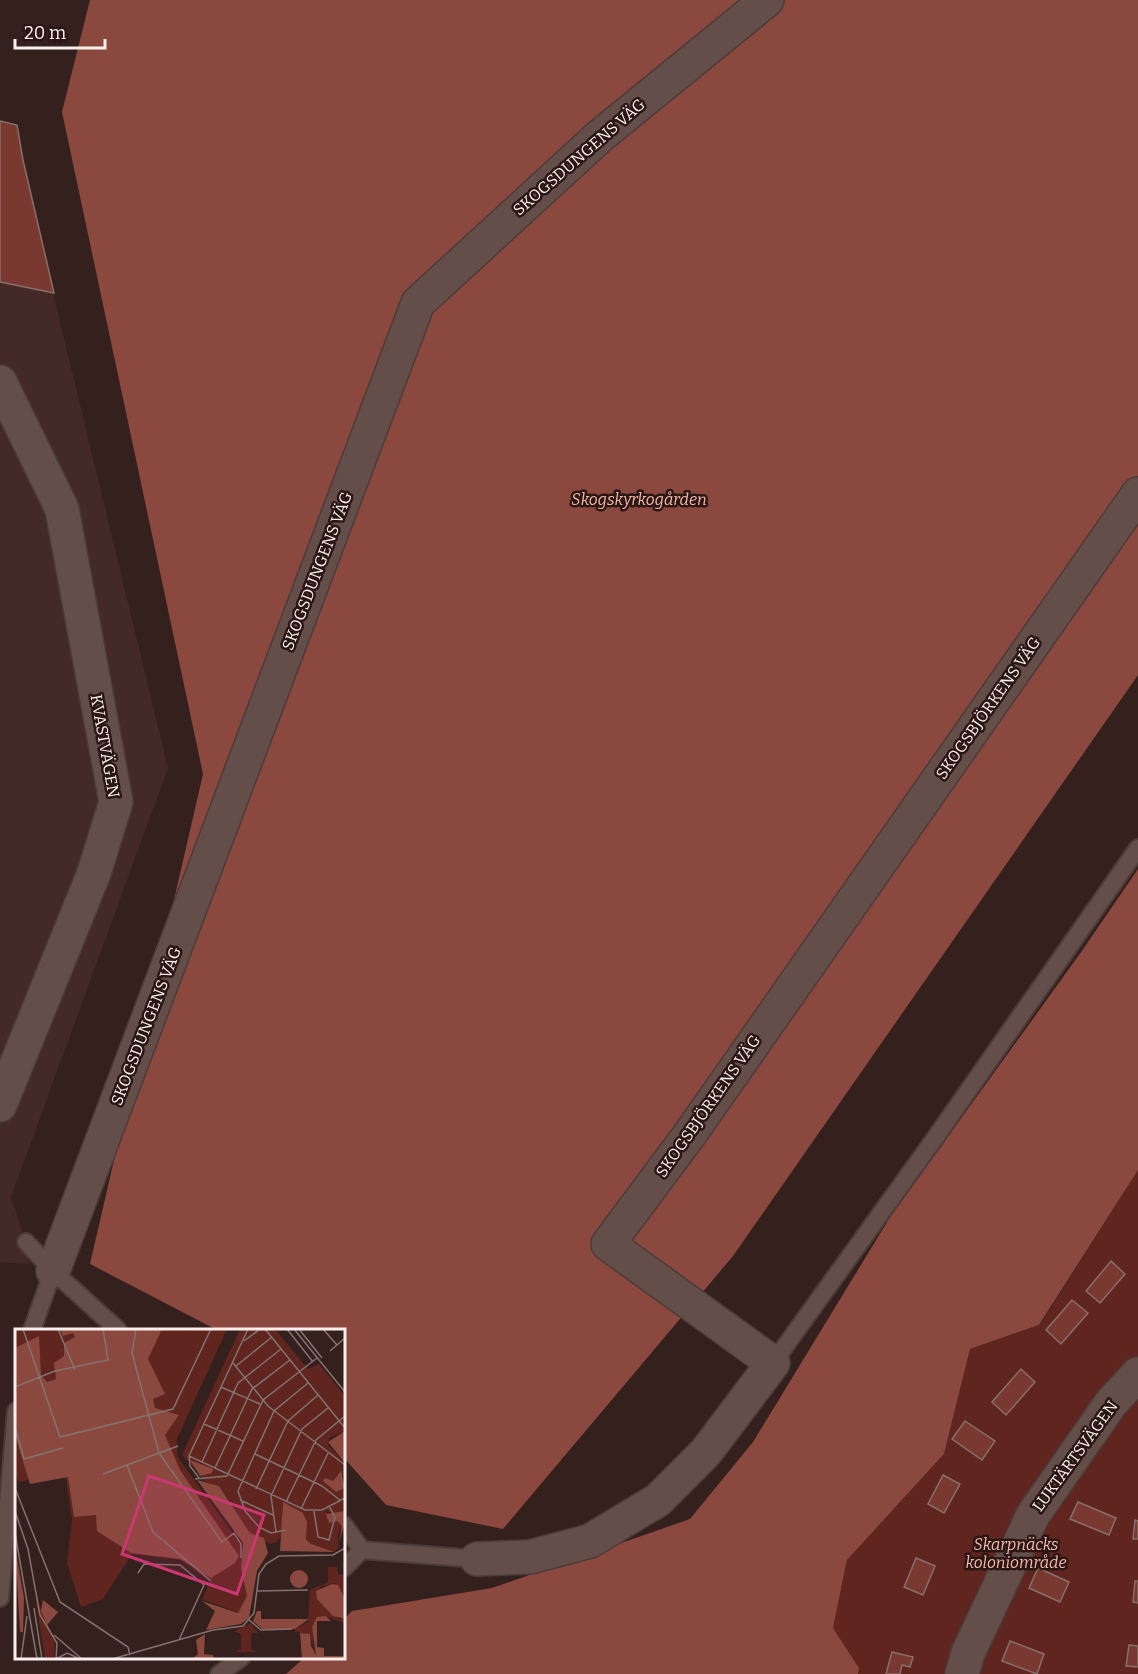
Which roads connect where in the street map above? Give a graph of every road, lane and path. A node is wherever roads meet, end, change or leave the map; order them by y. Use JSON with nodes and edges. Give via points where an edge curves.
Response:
{"nodes":[{"id":1,"x":767,"y":0,"type":"edge"},
{"id":2,"x":2,"y":391,"type":"edge"},
{"id":3,"x":1138,"y":494,"type":"edge"},
{"id":4,"x":1138,"y":848,"type":"edge"},
{"id":5,"x":0,"y":1105,"type":"edge"},
{"id":6,"x":26,"y":1242,"type":"dead end"},
{"id":7,"x":53,"y":1271,"type":"junction"},
{"id":8,"x":32,"y":1329,"type":"edge"},
{"id":9,"x":117,"y":1329,"type":"edge"},
{"id":10,"x":773,"y":1363,"type":"junction"},
{"id":11,"x":1138,"y":1374,"type":"edge"},
{"id":12,"x":15,"y":1422,"type":"edge"},
{"id":13,"x":345,"y":1526,"type":"edge"},
{"id":14,"x":362,"y":1550,"type":"junction"},
{"id":15,"x":477,"y":1558,"type":"joint"},
{"id":16,"x":345,"y":1567,"type":"edge"},
{"id":17,"x":0,"y":1598,"type":"edge"},
{"id":18,"x":239,"y":1659,"type":"edge"},
{"id":19,"x":219,"y":1667,"type":"edge"},
{"id":20,"x":962,"y":1674,"type":"edge"}],
"edges":[{"from":1,"to":7,"type":"street","name":"SKOGSDUNGENS VÄG","via":[[600,135],[418,303]]},
{"from":2,"to":5,"type":"street","name":"KVASTVÄGEN","via":[[62,509],[116,802],[94,873]]},
{"from":3,"to":10,"type":"street","name":"SKOGSBJÖRKENS VÄG","via":[[690,1134],[608,1244]]},
{"from":4,"to":10,"type":"lane"},
{"from":6,"to":7,"type":"lane"},
{"from":7,"to":8,"type":"lane"},
{"from":7,"to":9,"type":"lane"},
{"from":10,"to":15,"type":"street","via":[[706,1452],[658,1500],[590,1541],[530,1557]]},
{"from":11,"to":20,"type":"street","name":"LUKTÄRTSVÄGEN","via":[[1111,1403],[1033,1515],[968,1653]]},
{"from":12,"to":17,"type":"lane"},
{"from":13,"to":14,"type":"lane"},
{"from":14,"to":15,"type":"lane"},
{"from":14,"to":16,"type":"lane"},
{"from":18,"to":19,"type":"lane"}]}
